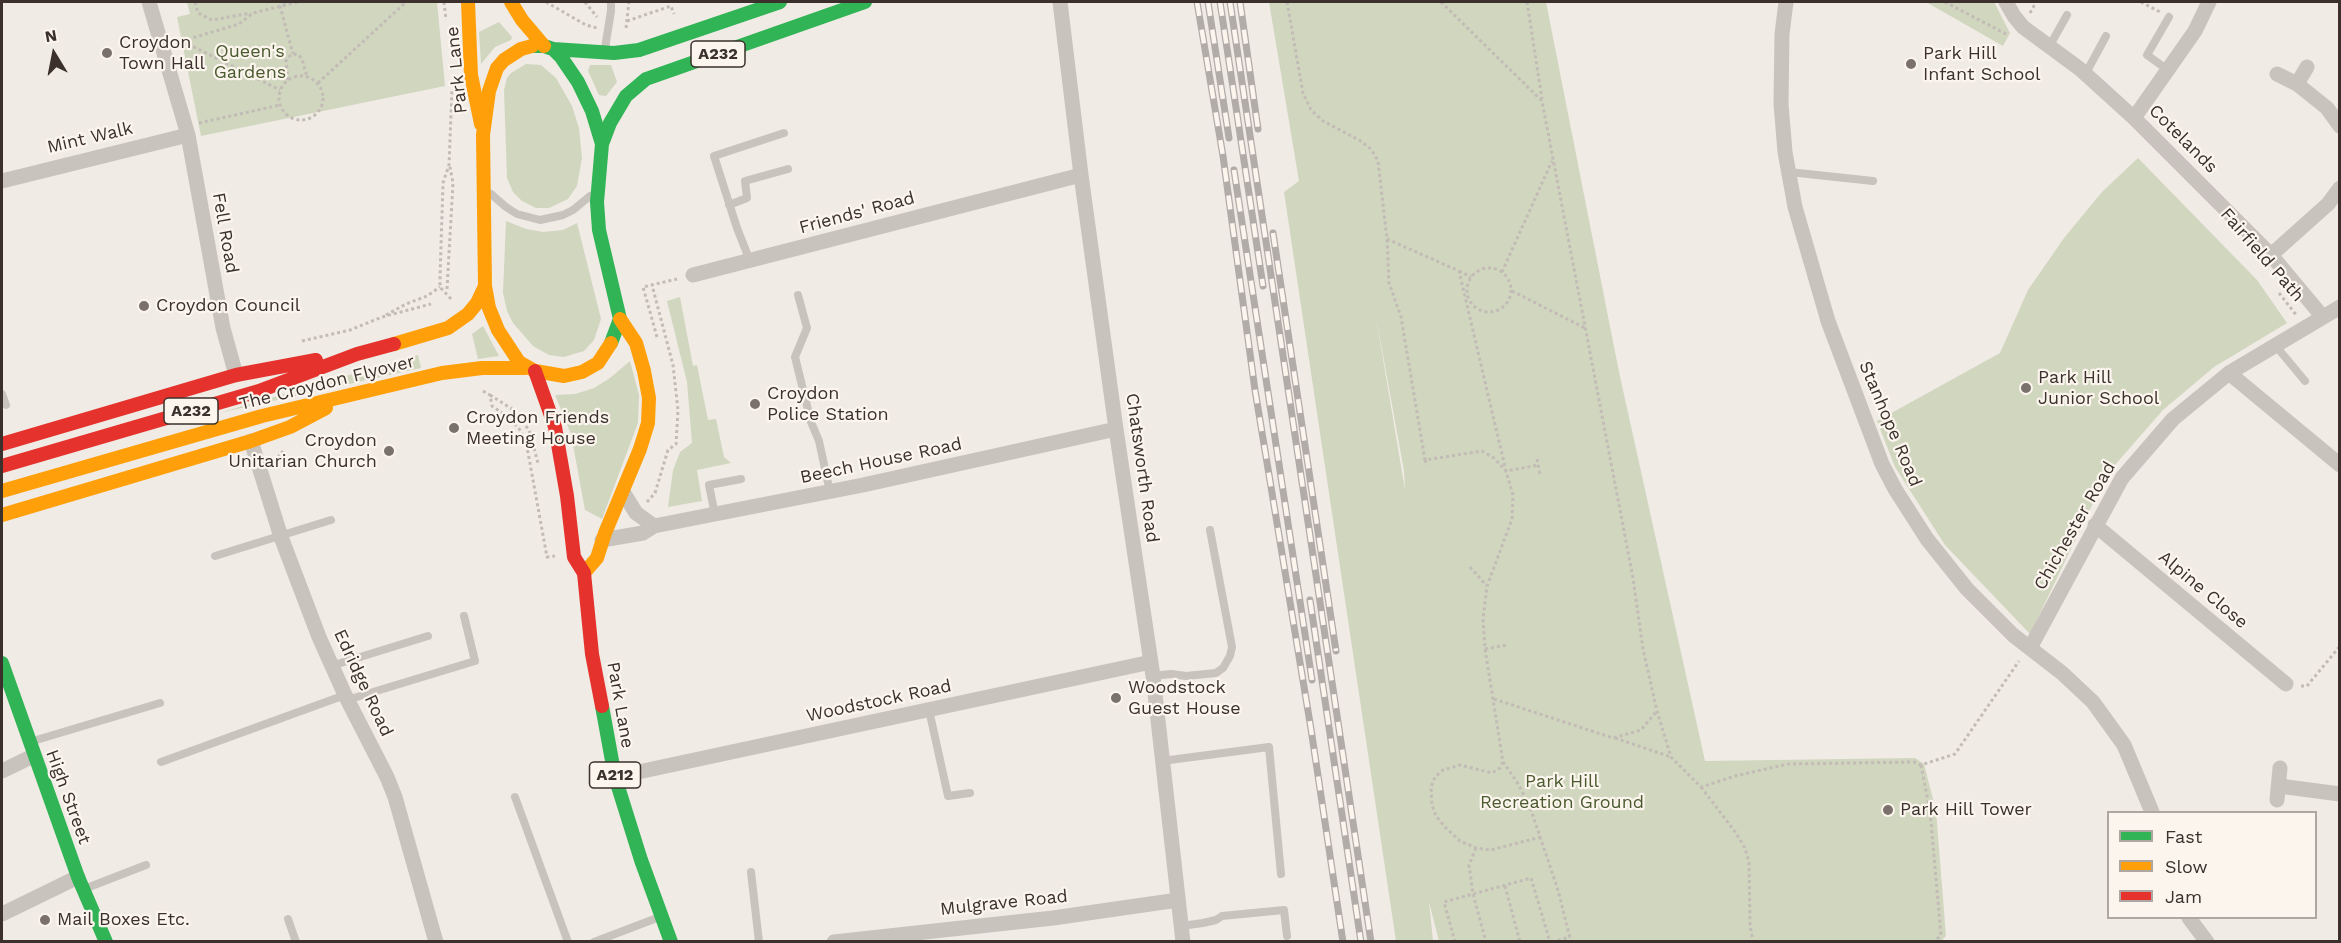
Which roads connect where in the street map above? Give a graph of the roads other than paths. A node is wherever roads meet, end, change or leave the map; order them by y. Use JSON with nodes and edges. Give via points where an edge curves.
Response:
{"nodes":[{"id":1,"x":149,"y":2,"type":"edge"},
{"id":2,"x":468,"y":2,"type":"edge"},
{"id":3,"x":511,"y":2,"type":"edge"},
{"id":4,"x":611,"y":2,"type":"edge"},
{"id":5,"x":780,"y":2,"type":"edge"},
{"id":6,"x":865,"y":2,"type":"edge"},
{"id":7,"x":1060,"y":2,"type":"edge"},
{"id":8,"x":1786,"y":2,"type":"edge"},
{"id":9,"x":2006,"y":2,"type":"edge"},
{"id":10,"x":2209,"y":2,"type":"edge"},
{"id":11,"x":2067,"y":15,"type":"dead end"},
{"id":12,"x":2169,"y":17,"type":"dead end"},
{"id":13,"x":2106,"y":36,"type":"dead end"},
{"id":14,"x":548,"y":47,"type":"junction"},
{"id":15,"x":2049,"y":47,"type":"junction"},
{"id":16,"x":604,"y":52,"type":"junction"},
{"id":17,"x":2307,"y":67,"type":"dead end"},
{"id":18,"x":2168,"y":70,"type":"junction"},
{"id":19,"x":2086,"y":74,"type":"junction"},
{"id":20,"x":2277,"y":74,"type":"dead end"},
{"id":21,"x":2297,"y":84,"type":"junction"},
{"id":22,"x":2134,"y":118,"type":"junction"},
{"id":23,"x":2340,"y":126,"type":"edge"},
{"id":24,"x":187,"y":130,"type":"junction"},
{"id":25,"x":784,"y":133,"type":"dead end"},
{"id":26,"x":483,"y":135,"type":"junction"},
{"id":27,"x":602,"y":144,"type":"junction"},
{"id":28,"x":788,"y":169,"type":"dead end"},
{"id":29,"x":1789,"y":172,"type":"junction"},
{"id":30,"x":1081,"y":175,"type":"junction"},
{"id":31,"x":2,"y":181,"type":"edge"},
{"id":32,"x":1873,"y":181,"type":"dead end"},
{"id":33,"x":484,"y":182,"type":"junction"},
{"id":34,"x":2340,"y":188,"type":"edge"},
{"id":35,"x":598,"y":189,"type":"junction"},
{"id":36,"x":729,"y":205,"type":"junction"},
{"id":37,"x":2271,"y":255,"type":"junction"},
{"id":38,"x":750,"y":261,"type":"junction"},
{"id":39,"x":693,"y":275,"type":"road end"},
{"id":40,"x":485,"y":286,"type":"junction"},
{"id":41,"x":798,"y":296,"type":"dead end"},
{"id":42,"x":2340,"y":307,"type":"edge"},
{"id":43,"x":2322,"y":316,"type":"junction"},
{"id":44,"x":620,"y":319,"type":"junction"},
{"id":45,"x":2276,"y":345,"type":"junction"},
{"id":46,"x":357,"y":354,"type":"junction"},
{"id":47,"x":531,"y":370,"type":"junction"},
{"id":48,"x":2229,"y":373,"type":"junction"},
{"id":49,"x":236,"y":375,"type":"junction"},
{"id":50,"x":2305,"y":381,"type":"dead end"},
{"id":51,"x":2,"y":394,"type":"edge"},
{"id":52,"x":350,"y":394,"type":"junction"},
{"id":53,"x":6,"y":405,"type":"dead end"},
{"id":54,"x":1116,"y":429,"type":"junction"},
{"id":55,"x":251,"y":441,"type":"junction"},
{"id":56,"x":2,"y":444,"type":"edge"},
{"id":57,"x":2340,"y":465,"type":"edge"},
{"id":58,"x":2,"y":466,"type":"edge"},
{"id":59,"x":741,"y":478,"type":"dead end"},
{"id":60,"x":2,"y":491,"type":"edge"},
{"id":61,"x":623,"y":492,"type":"junction"},
{"id":62,"x":830,"y":492,"type":"junction"},
{"id":63,"x":2,"y":515,"type":"edge"},
{"id":64,"x":715,"y":515,"type":"junction"},
{"id":65,"x":331,"y":520,"type":"dead end"},
{"id":66,"x":2096,"y":525,"type":"junction"},
{"id":67,"x":654,"y":526,"type":"junction"},
{"id":68,"x":1210,"y":530,"type":"dead end"},
{"id":69,"x":281,"y":537,"type":"junction"},
{"id":70,"x":602,"y":540,"type":"junction"},
{"id":71,"x":215,"y":556,"type":"dead end"},
{"id":72,"x":584,"y":573,"type":"junction"},
{"id":73,"x":464,"y":616,"type":"dead end"},
{"id":74,"x":428,"y":636,"type":"dead end"},
{"id":75,"x":2030,"y":648,"type":"junction"},
{"id":76,"x":2,"y":663,"type":"edge"},
{"id":77,"x":331,"y":666,"type":"junction"},
{"id":78,"x":1152,"y":669,"type":"junction"},
{"id":79,"x":2286,"y":684,"type":"road end"},
{"id":80,"x":346,"y":698,"type":"junction"},
{"id":81,"x":160,"y":703,"type":"dead end"},
{"id":82,"x":929,"y":710,"type":"junction"},
{"id":83,"x":31,"y":749,"type":"junction"},
{"id":84,"x":1162,"y":761,"type":"junction"},
{"id":85,"x":161,"y":762,"type":"dead end"},
{"id":86,"x":2280,"y":768,"type":"dead end"},
{"id":87,"x":2,"y":771,"type":"edge"},
{"id":88,"x":615,"y":777,"type":"junction"},
{"id":89,"x":970,"y":793,"type":"dead end"},
{"id":90,"x":2340,"y":794,"type":"edge"},
{"id":91,"x":515,"y":797,"type":"dead end"},
{"id":92,"x":2151,"y":811,"type":"edge"},
{"id":93,"x":146,"y":865,"type":"dead end"},
{"id":94,"x":751,"y":873,"type":"dead end"},
{"id":95,"x":1281,"y":874,"type":"dead end"},
{"id":96,"x":80,"y":883,"type":"junction"},
{"id":97,"x":1179,"y":900,"type":"junction"},
{"id":98,"x":2,"y":914,"type":"edge"},
{"id":99,"x":662,"y":916,"type":"junction"},
{"id":100,"x":2190,"y":919,"type":"edge"},
{"id":101,"x":288,"y":920,"type":"dead end"},
{"id":102,"x":1181,"y":926,"type":"junction"},
{"id":103,"x":1287,"y":936,"type":"dead end"},
{"id":104,"x":106,"y":942,"type":"edge"},
{"id":105,"x":296,"y":942,"type":"edge"},
{"id":106,"x":436,"y":942,"type":"edge"},
{"id":107,"x":568,"y":942,"type":"edge"},
{"id":108,"x":594,"y":942,"type":"edge"},
{"id":109,"x":671,"y":942,"type":"edge"},
{"id":110,"x":759,"y":942,"type":"edge"},
{"id":111,"x":834,"y":942,"type":"edge"},
{"id":112,"x":1183,"y":942,"type":"edge"},
{"id":113,"x":2207,"y":942,"type":"edge"}],
"edges":[{"from":1,"to":24,"type":"street","name":"Fell Road"},
{"from":2,"to":26,"type":"main road","name":"Park Lane","via":[[471,75]]},
{"from":3,"to":14,"type":"main road"},
{"from":4,"to":16,"type":"lane"},
{"from":5,"to":16,"type":"main road","number":"A232","via":[[651,47]]},
{"from":6,"to":27,"type":"main road","number":"A232","via":[[646,79],[626,96]]},
{"from":7,"to":30,"type":"street","name":"Chatsworth Road"},
{"from":8,"to":29,"type":"street","name":"Stanhope Road","via":[[1780,76]]},
{"from":9,"to":15,"type":"street","name":"Cotelands","via":[[2020,24]]},
{"from":10,"to":18,"type":"street"},
{"from":11,"to":15,"type":"lane"},
{"from":12,"to":18,"type":"lane","via":[[2147,56]]},
{"from":13,"to":19,"type":"lane"},
{"from":14,"to":16,"type":"main road","number":"A232"},
{"from":14,"to":26,"type":"main road","via":[[521,49],[497,68],[489,91]]},
{"from":14,"to":27,"type":"main road","via":[[561,57],[578,82]]},
{"from":15,"to":19,"type":"street","name":"Cotelands"},
{"from":17,"to":21,"type":"street"},
{"from":18,"to":22,"type":"street"},
{"from":19,"to":22,"type":"street","name":"Cotelands"},
{"from":20,"to":21,"type":"street"},
{"from":21,"to":23,"type":"street","via":[[2327,108]]},
{"from":22,"to":37,"type":"street","name":"Cotelands"},
{"from":24,"to":31,"type":"street","name":"Mint Walk"},
{"from":24,"to":49,"type":"street","name":"Fell Road","via":[[223,328]]},
{"from":25,"to":36,"type":"lane","via":[[714,156]]},
{"from":26,"to":33,"type":"main road"},
{"from":27,"to":35,"type":"main road"},
{"from":28,"to":36,"type":"lane","via":[[745,181],[747,198]]},
{"from":29,"to":32,"type":"lane"},
{"from":29,"to":75,"type":"street","name":"Stanhope Road","via":[[1804,242],[1828,321],[1882,464],[1910,514],[1947,564],[1992,616]]},
{"from":30,"to":38,"type":"street","name":"Friends' Road"},
{"from":30,"to":54,"type":"street","name":"Chatsworth Road"},
{"from":33,"to":35,"type":"lane","via":[[506,207],[540,220],[573,210]]},
{"from":33,"to":40,"type":"main road"},
{"from":34,"to":37,"type":"street","via":[[2328,204]]},
{"from":35,"to":44,"type":"main road","via":[[599,230]]},
{"from":36,"to":38,"type":"lane"},
{"from":37,"to":43,"type":"street","name":"Cotelands"},
{"from":38,"to":39,"type":"street","name":"Friends' Road"},
{"from":40,"to":46,"type":"main road","name":"The Croydon Flyover","number":"A232","via":[[468,314],[448,328]]},
{"from":40,"to":47,"type":"main road","via":[[498,330],[511,353]]},
{"from":41,"to":62,"type":"lane","via":[[807,328],[795,357]]},
{"from":42,"to":43,"type":"street","name":"Chichester Road"},
{"from":43,"to":45,"type":"street","name":"Chichester Road"},
{"from":44,"to":47,"type":"main road","name":"The Croydon Flyover","via":[[605,356],[590,369],[564,376]]},
{"from":44,"to":61,"type":"main road","via":[[636,344],[649,410],[646,435]]},
{"from":45,"to":48,"type":"street","name":"Chichester Road"},
{"from":45,"to":50,"type":"lane"},
{"from":46,"to":49,"type":"main road"},
{"from":46,"to":58,"type":"main road","name":"The Croydon Flyover","number":"A232","via":[[259,391]]},
{"from":47,"to":52,"type":"main road","name":"The Croydon Flyover","number":"A232","via":[[462,370]]},
{"from":47,"to":72,"type":"main road","name":"Park Lane","number":"A212","via":[[555,428],[574,557]]},
{"from":48,"to":57,"type":"street"},
{"from":48,"to":66,"type":"street","name":"Chichester Road","via":[[2173,419],[2122,478]]},
{"from":49,"to":56,"type":"main road"},
{"from":51,"to":53,"type":"lane"},
{"from":52,"to":55,"type":"main road","via":[[309,418]]},
{"from":52,"to":60,"type":"main road","name":"The Croydon Flyover","number":"A232"},
{"from":54,"to":62,"type":"street","name":"Beech House Road"},
{"from":54,"to":78,"type":"street","name":"Chatsworth Road"},
{"from":55,"to":63,"type":"main road"},
{"from":55,"to":69,"type":"street","name":"Edridge Road"},
{"from":59,"to":64,"type":"lane","via":[[709,485]]},
{"from":61,"to":67,"type":"street","via":[[636,513]]},
{"from":61,"to":70,"type":"main road"},
{"from":62,"to":64,"type":"street","name":"Beech House Road"},
{"from":64,"to":67,"type":"street","name":"Beech House Road"},
{"from":65,"to":69,"type":"lane"},
{"from":66,"to":75,"type":"street","name":"Chichester Road"},
{"from":66,"to":79,"type":"street","name":"Alpine Close"},
{"from":67,"to":70,"type":"street","name":"Beech House Road","via":[[644,533]]},
{"from":68,"to":78,"type":"lane","via":[[1232,647],[1230,656],[1215,673],[1186,676]]},
{"from":69,"to":71,"type":"lane"},
{"from":69,"to":77,"type":"street","name":"Edridge Road"},
{"from":70,"to":72,"type":"main road","via":[[597,558]]},
{"from":72,"to":88,"type":"main road","name":"Park Lane","number":"A212","via":[[592,654]]},
{"from":73,"to":80,"type":"lane","via":[[475,661]]},
{"from":74,"to":77,"type":"lane"},
{"from":75,"to":92,"type":"street","name":"Stanhope Road","via":[[2094,702],[2124,745]]},
{"from":76,"to":83,"type":"main road","name":"High Street"},
{"from":77,"to":80,"type":"street","name":"Edridge Road"},
{"from":78,"to":82,"type":"street","name":"Woodstock Road"},
{"from":78,"to":84,"type":"street","name":"Chatsworth Road"},
{"from":80,"to":85,"type":"lane"},
{"from":80,"to":106,"type":"street","name":"Edridge Road","via":[[387,777]]},
{"from":81,"to":83,"type":"lane"},
{"from":82,"to":88,"type":"street","name":"Woodstock Road"},
{"from":82,"to":89,"type":"lane","via":[[948,796]]},
{"from":83,"to":87,"type":"street"},
{"from":83,"to":96,"type":"main road","name":"High Street"},
{"from":84,"to":95,"type":"lane","via":[[1269,747]]},
{"from":84,"to":97,"type":"street","name":"Chatsworth Road"},
{"from":86,"to":90,"type":"street","via":[[2278,793]]},
{"from":88,"to":99,"type":"main road","name":"Park Lane","number":"A212"},
{"from":91,"to":107,"type":"lane"},
{"from":93,"to":96,"type":"lane"},
{"from":94,"to":110,"type":"lane"},
{"from":96,"to":98,"type":"street"},
{"from":96,"to":104,"type":"main road","name":"High Street"},
{"from":97,"to":102,"type":"street","name":"Chatsworth Road"},
{"from":97,"to":111,"type":"street","name":"Mulgrave Road"},
{"from":99,"to":108,"type":"lane"},
{"from":99,"to":109,"type":"main road","name":"Park Lane","number":"A212"},
{"from":100,"to":113,"type":"street"},
{"from":101,"to":105,"type":"lane"},
{"from":102,"to":103,"type":"lane","via":[[1222,916],[1284,910]]},
{"from":102,"to":112,"type":"street","name":"Chatsworth Road"}]}
